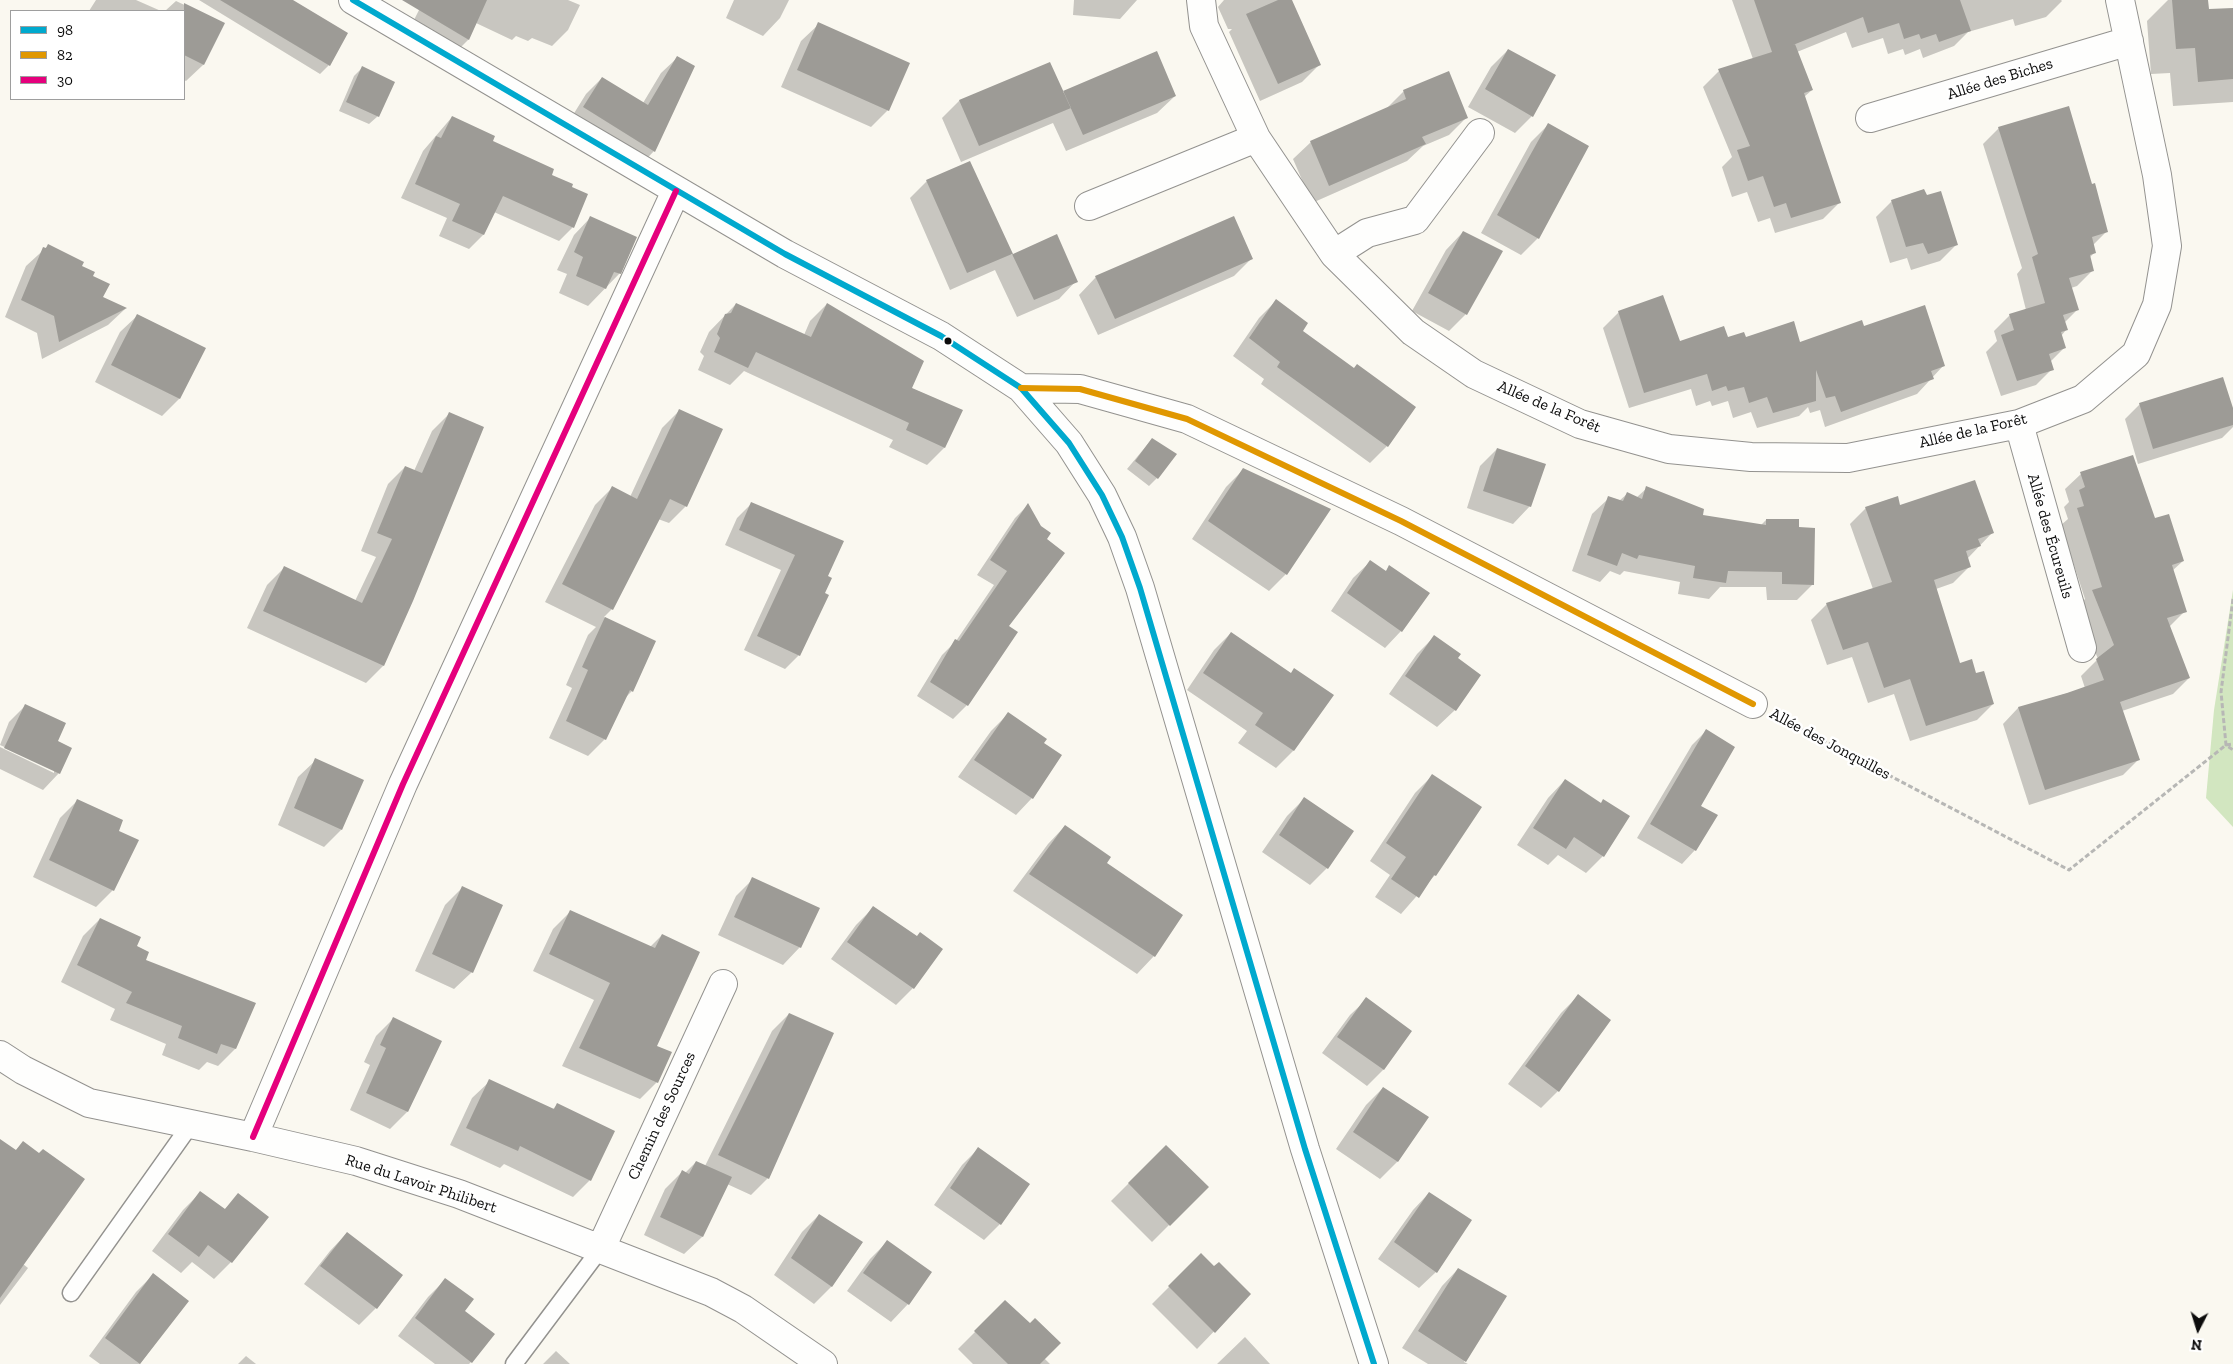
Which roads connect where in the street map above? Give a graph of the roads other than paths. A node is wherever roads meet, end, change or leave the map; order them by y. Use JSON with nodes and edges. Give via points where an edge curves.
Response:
{"nodes":[{"id":1,"x":353,"y":0,"type":"edge"},
{"id":2,"x":1201,"y":0,"type":"edge"},
{"id":3,"x":2120,"y":0,"type":"edge"},
{"id":4,"x":2129,"y":41,"type":"junction"},
{"id":5,"x":1870,"y":118,"type":"dead end"},
{"id":6,"x":1480,"y":133,"type":"dead end"},
{"id":7,"x":1256,"y":138,"type":"junction"},
{"id":8,"x":676,"y":191,"type":"junction"},
{"id":9,"x":1088,"y":206,"type":"dead end"},
{"id":10,"x":1334,"y":254,"type":"junction"},
{"id":11,"x":1021,"y":388,"type":"junction"},
{"id":12,"x":2019,"y":424,"type":"junction"},
{"id":13,"x":2082,"y":648,"type":"dead end"},
{"id":14,"x":1753,"y":704,"type":"road end"},
{"id":15,"x":723,"y":984,"type":"dead end"},
{"id":16,"x":0,"y":1054,"type":"edge"},
{"id":17,"x":191,"y":1124,"type":"junction"},
{"id":18,"x":253,"y":1137,"type":"junction"},
{"id":19,"x":601,"y":1248,"type":"junction"},
{"id":20,"x":70,"y":1293,"type":"dead end"},
{"id":21,"x":514,"y":1364,"type":"edge"},
{"id":22,"x":823,"y":1364,"type":"edge"},
{"id":23,"x":1374,"y":1364,"type":"edge"}],
"edges":[{"from":1,"to":8,"type":"street"},
{"from":2,"to":7,"type":"street","name":"Allée de la Forêt","via":[[1204,26]]},
{"from":3,"to":4,"type":"street","name":"Allée de la Forêt"},
{"from":4,"to":5,"type":"street","name":"Allée des Biches"},
{"from":4,"to":12,"type":"street","name":"Allée de la Forêt","via":[[2157,175],[2167,246],[2157,305],[2136,354],[2083,399]]},
{"from":6,"to":10,"type":"street","via":[[1415,220],[1367,233]]},
{"from":7,"to":9,"type":"street"},
{"from":7,"to":10,"type":"street","name":"Allée de la Forêt"},
{"from":8,"to":11,"type":"street","via":[[785,254],[941,336]]},
{"from":8,"to":18,"type":"street","via":[[403,784]]},
{"from":10,"to":12,"type":"street","name":"Allée de la Forêt","via":[[1413,332],[1474,374],[1580,424],[1669,449],[1751,457],[1848,458]]},
{"from":11,"to":14,"type":"street","name":"Allée des Jonquilles","via":[[1080,389],[1187,419],[1401,521]]},
{"from":11,"to":23,"type":"street","via":[[1069,443],[1102,495],[1122,537],[1143,597],[1305,1149]]},
{"from":12,"to":13,"type":"street","name":"Allée des Écureuils"},
{"from":15,"to":19,"type":"street","name":"Chemin des Sources"},
{"from":16,"to":17,"type":"street","name":"Rue du Lavoir Philibert","via":[[23,1070],[89,1103]]},
{"from":17,"to":18,"type":"street","name":"Rue du Lavoir Philibert"},
{"from":17,"to":20,"type":"lane"},
{"from":18,"to":19,"type":"street","name":"Rue du Lavoir Philibert","via":[[356,1161],[440,1188]]},
{"from":19,"to":21,"type":"lane"},
{"from":19,"to":22,"type":"street","name":"Rue du Lavoir Philibert","via":[[711,1292],[743,1309]]}]}
